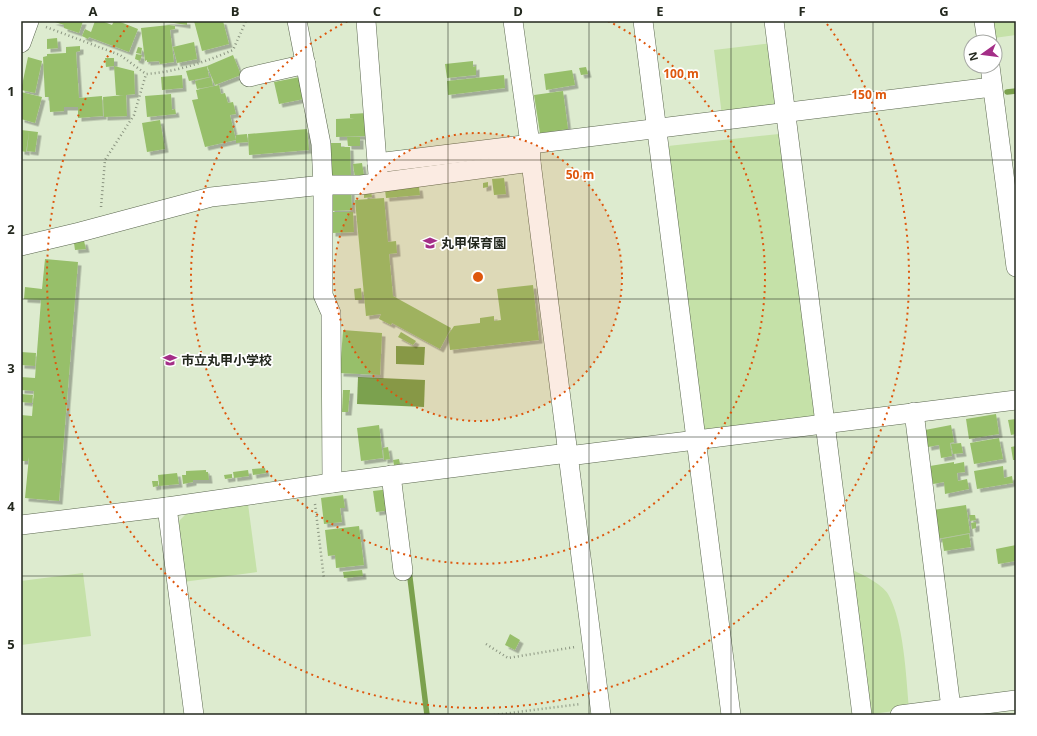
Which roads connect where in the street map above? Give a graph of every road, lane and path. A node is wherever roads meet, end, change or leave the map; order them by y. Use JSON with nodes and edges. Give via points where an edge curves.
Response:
{"nodes":[{"id":1,"x":246,"y":21,"type":"edge"},
{"id":2,"x":297,"y":21,"type":"edge"},
{"id":3,"x":366,"y":21,"type":"edge"},
{"id":4,"x":513,"y":21,"type":"edge"},
{"id":5,"x":643,"y":21,"type":"edge"},
{"id":6,"x":774,"y":21,"type":"edge"},
{"id":7,"x":984,"y":21,"type":"edge"},
{"id":8,"x":35,"y":22,"type":"edge"},
{"id":9,"x":986,"y":34,"type":"edge"},
{"id":10,"x":21,"y":43,"type":"edge"},
{"id":11,"x":306,"y":64,"type":"junction"},
{"id":12,"x":146,"y":74,"type":"junction"},
{"id":13,"x":991,"y":74,"type":"edge"},
{"id":14,"x":249,"y":77,"type":"dead end"},
{"id":15,"x":992,"y":87,"type":"junction"},
{"id":16,"x":787,"y":112,"type":"junction"},
{"id":17,"x":657,"y":128,"type":"junction"},
{"id":18,"x":1000,"y":148,"type":"junction"},
{"id":19,"x":530,"y":153,"type":"junction"},
{"id":20,"x":377,"y":163,"type":"junction"},
{"id":21,"x":1016,"y":163,"type":"edge"},
{"id":22,"x":378,"y":182,"type":"junction"},
{"id":23,"x":323,"y":185,"type":"junction"},
{"id":24,"x":99,"y":227,"type":"junction"},
{"id":25,"x":21,"y":246,"type":"edge"},
{"id":26,"x":1016,"y":268,"type":"edge"},
{"id":27,"x":1016,"y":400,"type":"edge"},
{"id":28,"x":914,"y":412,"type":"junction"},
{"id":29,"x":826,"y":423,"type":"junction"},
{"id":30,"x":696,"y":440,"type":"junction"},
{"id":31,"x":568,"y":455,"type":"junction"},
{"id":32,"x":391,"y":475,"type":"junction"},
{"id":33,"x":332,"y":482,"type":"junction"},
{"id":34,"x":313,"y":485,"type":"junction"},
{"id":35,"x":167,"y":507,"type":"junction"},
{"id":36,"x":21,"y":525,"type":"edge"},
{"id":37,"x":403,"y":571,"type":"dead end"},
{"id":38,"x":324,"y":579,"type":"dead end"},
{"id":39,"x":486,"y":644,"type":"dead end"},
{"id":40,"x":592,"y":645,"type":"junction"},
{"id":41,"x":1016,"y":700,"type":"edge"},
{"id":42,"x":600,"y":708,"type":"edge"},
{"id":43,"x":951,"y":708,"type":"junction"},
{"id":44,"x":194,"y":715,"type":"edge"},
{"id":45,"x":494,"y":715,"type":"edge"},
{"id":46,"x":731,"y":715,"type":"edge"},
{"id":47,"x":862,"y":715,"type":"edge"},
{"id":48,"x":900,"y":715,"type":"edge"}],
"edges":[{"from":1,"to":12,"type":"path","via":[[233,50],[196,64],[162,73]]},
{"from":2,"to":11,"type":"street"},
{"from":3,"to":20,"type":"street"},
{"from":4,"to":19,"type":"street"},
{"from":5,"to":17,"type":"street"},
{"from":6,"to":16,"type":"street"},
{"from":7,"to":9,"type":"street"},
{"from":8,"to":10,"type":"street"},
{"from":8,"to":12,"type":"path","via":[[120,55]]},
{"from":11,"to":14,"type":"street"},
{"from":11,"to":23,"type":"street","via":[[320,144]]},
{"from":12,"to":24,"type":"path","via":[[134,115],[105,160]]},
{"from":13,"to":15,"type":"street"},
{"from":15,"to":16,"type":"street"},
{"from":15,"to":18,"type":"street"},
{"from":16,"to":17,"type":"street"},
{"from":16,"to":29,"type":"street"},
{"from":17,"to":19,"type":"street"},
{"from":17,"to":30,"type":"street"},
{"from":18,"to":21,"type":"street"},
{"from":18,"to":26,"type":"street"},
{"from":19,"to":20,"type":"street"},
{"from":19,"to":22,"type":"street"},
{"from":19,"to":31,"type":"street"},
{"from":20,"to":22,"type":"street"},
{"from":22,"to":23,"type":"street","via":[[361,185]]},
{"from":23,"to":24,"type":"street","via":[[211,196]]},
{"from":23,"to":33,"type":"street","via":[[323,295],[331,313]]},
{"from":24,"to":25,"type":"street"},
{"from":27,"to":28,"type":"street"},
{"from":28,"to":29,"type":"street"},
{"from":28,"to":43,"type":"street"},
{"from":29,"to":30,"type":"street"},
{"from":29,"to":47,"type":"street"},
{"from":30,"to":31,"type":"street"},
{"from":30,"to":46,"type":"street"},
{"from":31,"to":32,"type":"street"},
{"from":31,"to":40,"type":"street"},
{"from":32,"to":33,"type":"street"},
{"from":32,"to":37,"type":"street"},
{"from":33,"to":34,"type":"street"},
{"from":34,"to":35,"type":"street"},
{"from":34,"to":38,"type":"path"},
{"from":35,"to":36,"type":"street"},
{"from":35,"to":44,"type":"street"},
{"from":39,"to":40,"type":"path","via":[[508,658]]},
{"from":40,"to":42,"type":"street"},
{"from":41,"to":43,"type":"street"},
{"from":42,"to":45,"type":"path"},
{"from":43,"to":48,"type":"street"}]}
